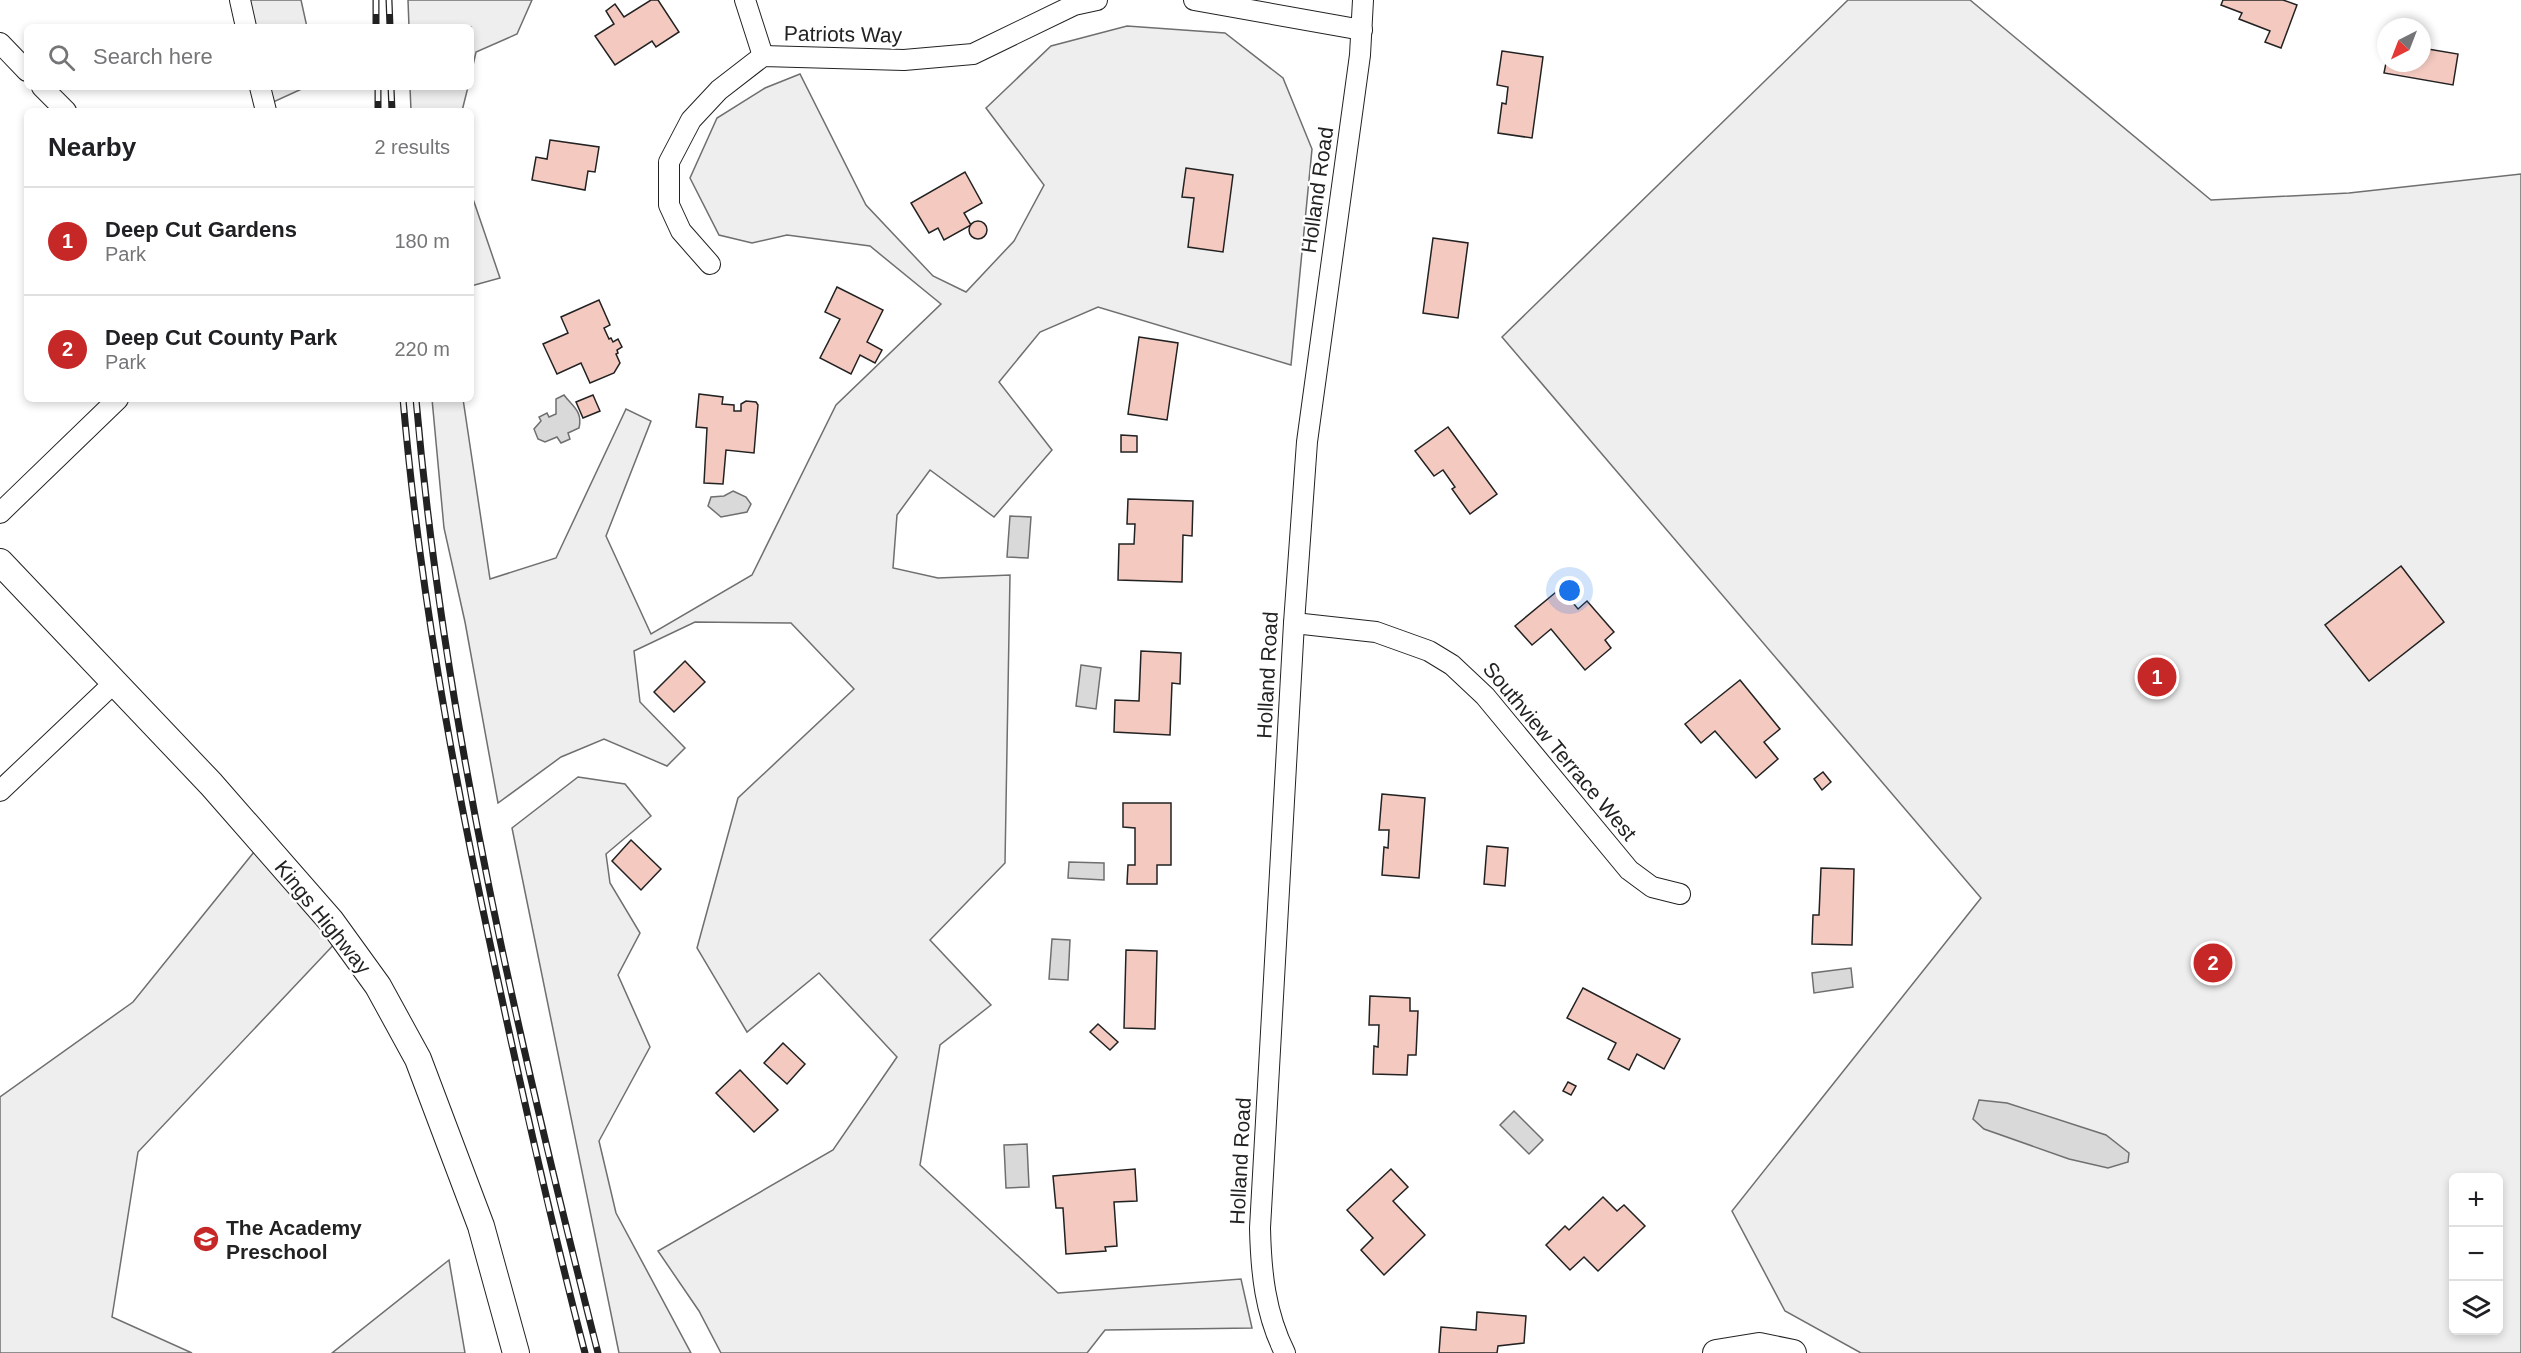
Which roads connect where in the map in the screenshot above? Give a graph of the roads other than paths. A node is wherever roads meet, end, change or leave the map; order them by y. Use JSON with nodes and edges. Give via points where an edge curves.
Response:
{"nodes":[{"id":1,"x":240,"y":0,"type":"edge"},
{"id":2,"x":745,"y":0,"type":"edge"},
{"id":3,"x":1097,"y":0,"type":"edge"},
{"id":4,"x":1194,"y":0,"type":"edge"},
{"id":5,"x":1364,"y":0,"type":"edge"},
{"id":6,"x":245,"y":24,"type":"edge"},
{"id":7,"x":1362,"y":30,"type":"junction"},
{"id":8,"x":0,"y":43,"type":"edge"},
{"id":9,"x":763,"y":57,"type":"junction"},
{"id":10,"x":24,"y":68,"type":"edge"},
{"id":11,"x":45,"y":90,"type":"edge"},
{"id":12,"x":261,"y":90,"type":"edge"},
{"id":13,"x":63,"y":108,"type":"edge"},
{"id":14,"x":265,"y":108,"type":"edge"},
{"id":15,"x":710,"y":264,"type":"dead end"},
{"id":16,"x":115,"y":402,"type":"edge"},
{"id":17,"x":0,"y":513,"type":"edge"},
{"id":18,"x":0,"y":562,"type":"edge"},
{"id":19,"x":1294,"y":623,"type":"junction"},
{"id":20,"x":115,"y":682,"type":"junction"},
{"id":21,"x":0,"y":791,"type":"edge"},
{"id":22,"x":1680,"y":894,"type":"dead end"},
{"id":23,"x":516,"y":1353,"type":"edge"},
{"id":24,"x":1285,"y":1353,"type":"edge"},
{"id":25,"x":1716,"y":1353,"type":"edge"},
{"id":26,"x":1792,"y":1353,"type":"edge"}],
"edges":[{"from":1,"to":6,"type":"street"},
{"from":2,"to":9,"type":"street"},
{"from":3,"to":9,"type":"street","name":"Patriots Way","via":[[1074,6],[973,54],[904,60]]},
{"from":4,"to":7,"type":"street"},
{"from":5,"to":7,"type":"street","name":"Holland Road"},
{"from":7,"to":19,"type":"street","name":"Holland Road","via":[[1307,442]]},
{"from":8,"to":10,"type":"street"},
{"from":9,"to":15,"type":"street","name":"Patriots Way","via":[[719,90],[691,120],[669,162],[669,205],[681,231]]},
{"from":11,"to":13,"type":"street"},
{"from":12,"to":14,"type":"street"},
{"from":16,"to":17,"type":"street"},
{"from":18,"to":20,"type":"street","name":"Kings Highway"},
{"from":19,"to":22,"type":"street","name":"Southview Terrace West","via":[[1376,632],[1429,651],[1452,665],[1485,696],[1629,870],[1652,887]]},
{"from":19,"to":24,"type":"street","name":"Holland Road","via":[[1260,1228],[1264,1291]]},
{"from":20,"to":21,"type":"street"},
{"from":20,"to":23,"type":"street","name":"Kings Highway","via":[[331,921],[378,986],[418,1059],[472,1203]]},
{"from":25,"to":26,"type":"street","via":[[1759,1346]]}]}
